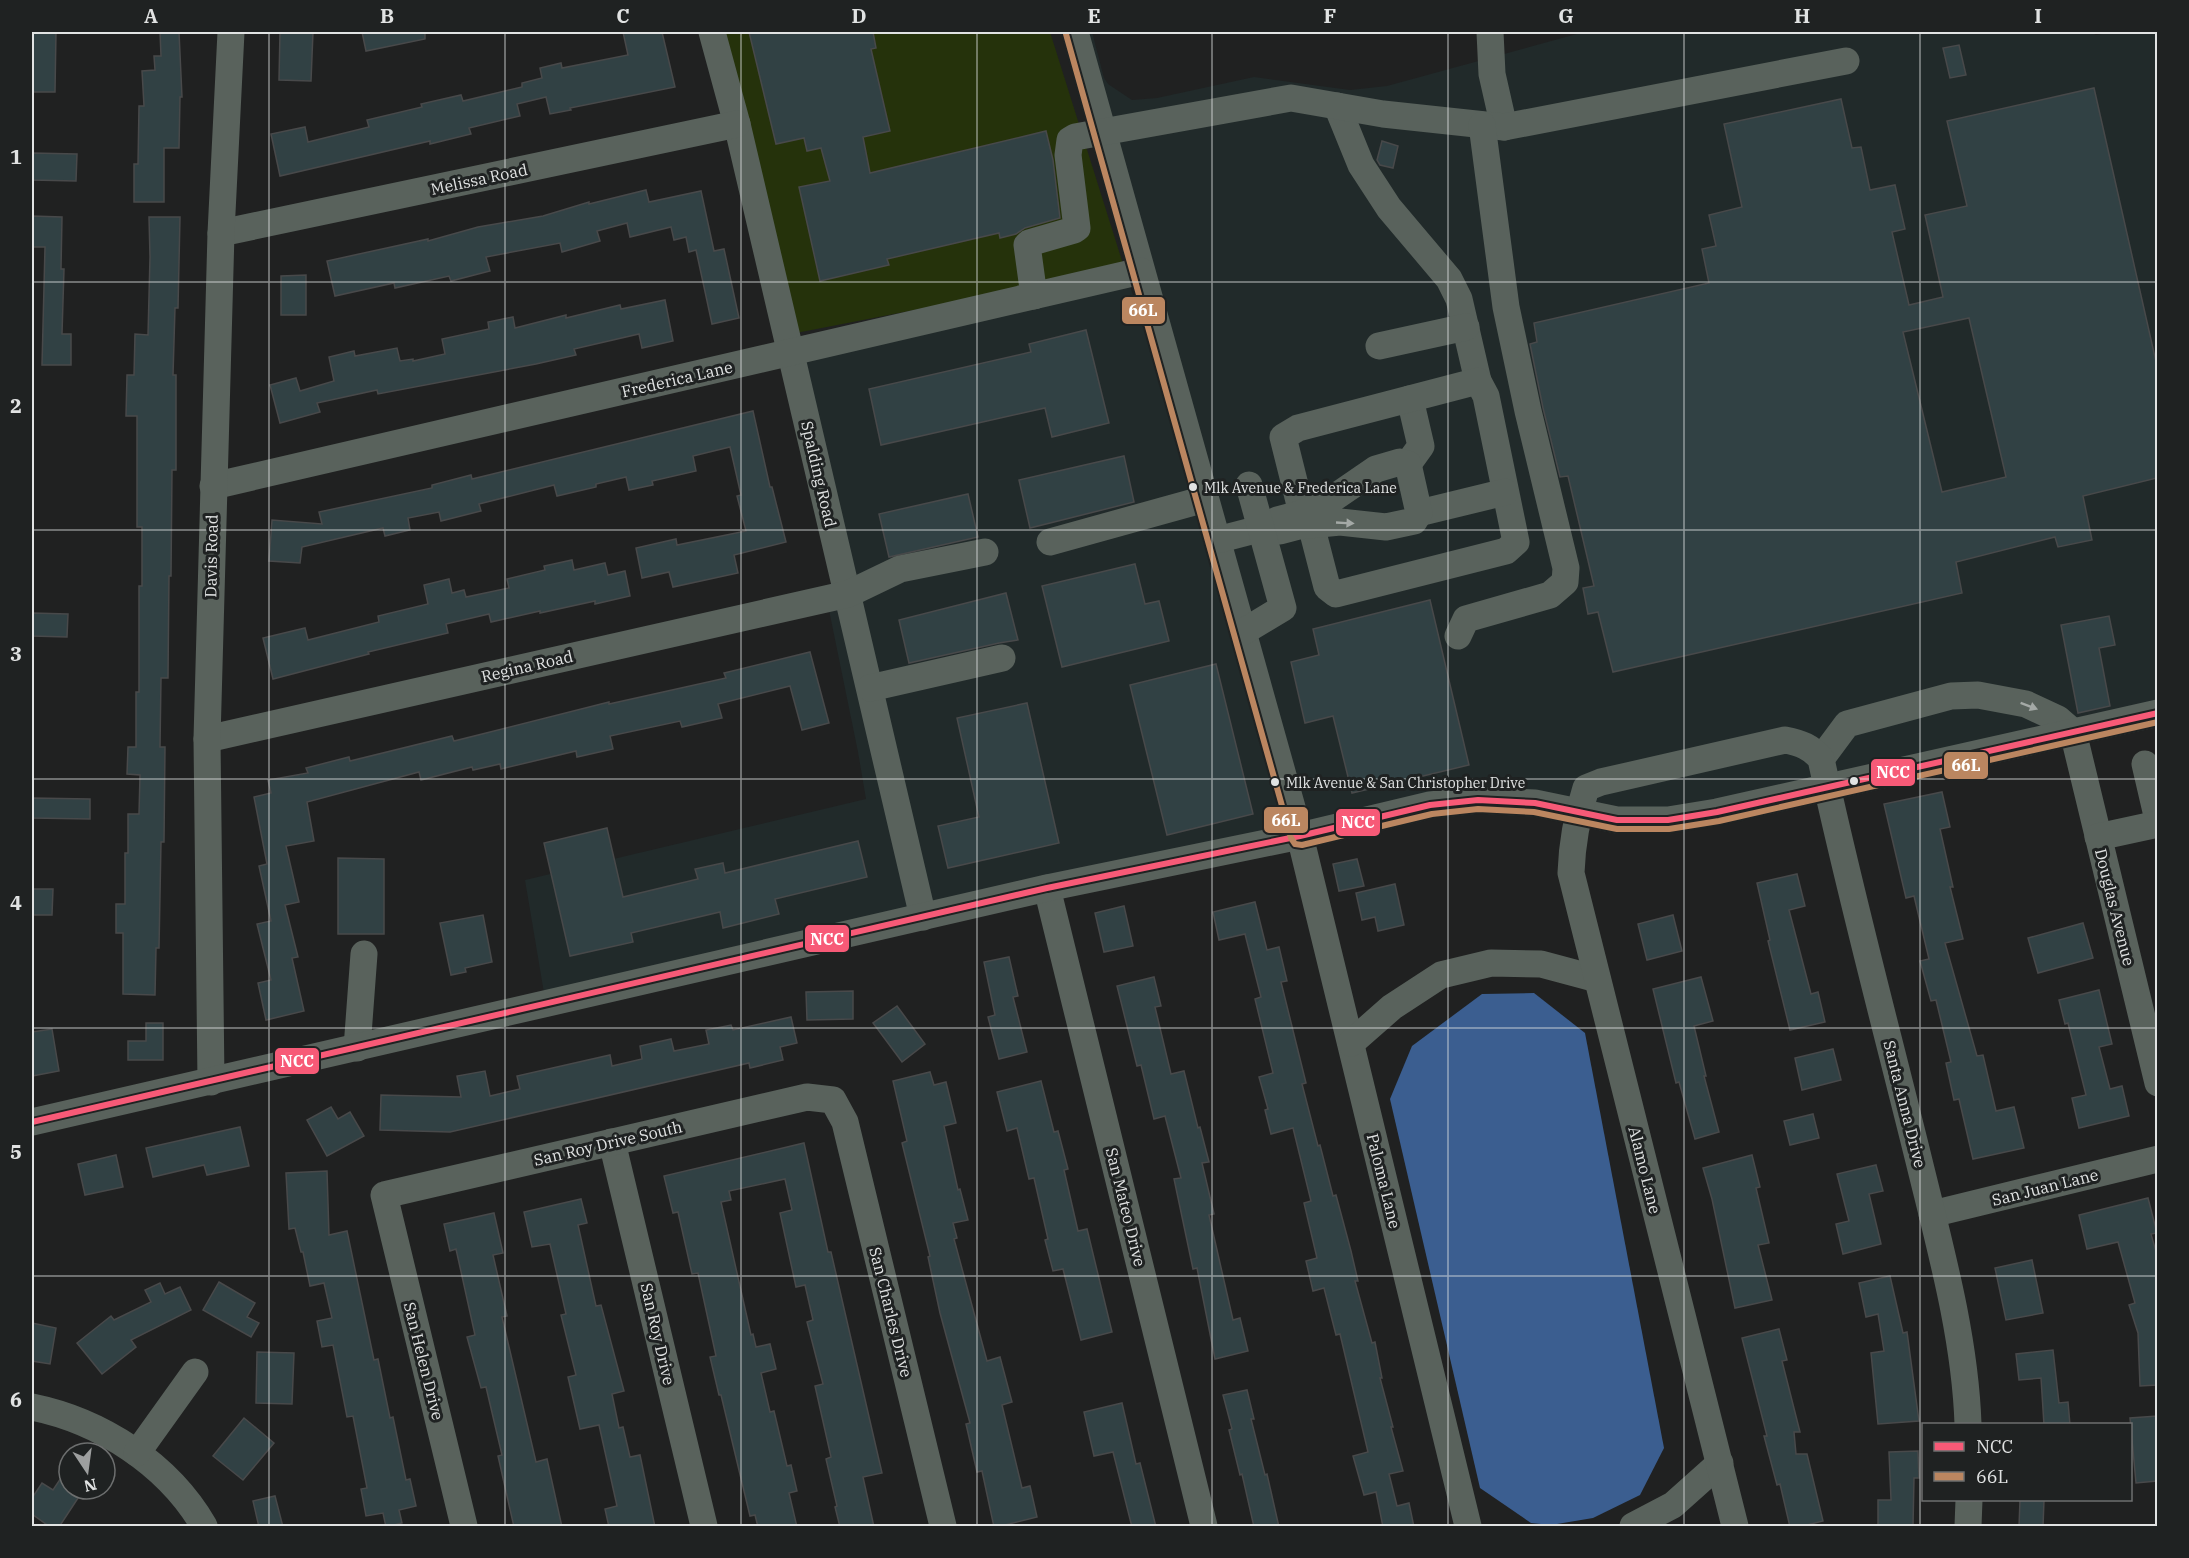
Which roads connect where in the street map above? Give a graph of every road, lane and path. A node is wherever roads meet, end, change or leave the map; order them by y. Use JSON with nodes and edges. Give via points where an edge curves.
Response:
{"nodes":[{"id":1,"x":231,"y":32,"type":"edge"},
{"id":2,"x":712,"y":32,"type":"edge"},
{"id":3,"x":1075,"y":32,"type":"edge"},
{"id":4,"x":1490,"y":32,"type":"edge"},
{"id":5,"x":1846,"y":61,"type":"dead end"},
{"id":6,"x":1337,"y":106,"type":"junction"},
{"id":7,"x":736,"y":124,"type":"junction"},
{"id":8,"x":1493,"y":126,"type":"junction"},
{"id":9,"x":1102,"y":132,"type":"junction"},
{"id":10,"x":221,"y":233,"type":"junction"},
{"id":11,"x":1141,"y":271,"type":"junction"},
{"id":12,"x":1034,"y":296,"type":"junction"},
{"id":13,"x":1466,"y":327,"type":"junction"},
{"id":14,"x":1379,"y":346,"type":"dead end"},
{"id":15,"x":791,"y":353,"type":"junction"},
{"id":16,"x":1478,"y":381,"type":"junction"},
{"id":17,"x":1410,"y":399,"type":"junction"},
{"id":18,"x":1408,"y":464,"type":"junction"},
{"id":19,"x":1249,"y":485,"type":"dead end"},
{"id":20,"x":213,"y":486,"type":"junction"},
{"id":21,"x":1505,"y":492,"type":"junction"},
{"id":22,"x":1205,"y":499,"type":"junction"},
{"id":23,"x":1419,"y":513,"type":"junction"},
{"id":24,"x":1306,"y":519,"type":"junction"},
{"id":25,"x":1264,"y":528,"type":"junction"},
{"id":26,"x":1217,"y":540,"type":"junction"},
{"id":27,"x":1050,"y":543,"type":"dead end"},
{"id":28,"x":985,"y":552,"type":"dead end"},
{"id":29,"x":848,"y":594,"type":"junction"},
{"id":30,"x":1243,"y":632,"type":"junction"},
{"id":31,"x":1458,"y":636,"type":"dead end"},
{"id":32,"x":1002,"y":658,"type":"dead end"},
{"id":33,"x":870,"y":688,"type":"junction"},
{"id":34,"x":2157,"y":712,"type":"edge"},
{"id":35,"x":2073,"y":732,"type":"junction"},
{"id":36,"x":207,"y":739,"type":"junction"},
{"id":37,"x":1821,"y":759,"type":"junction"},
{"id":38,"x":2145,"y":764,"type":"dead end"},
{"id":39,"x":1827,"y":787,"type":"junction"},
{"id":40,"x":1578,"y":812,"type":"junction"},
{"id":41,"x":2157,"y":822,"type":"edge"},
{"id":42,"x":1300,"y":836,"type":"junction"},
{"id":43,"x":2098,"y":837,"type":"junction"},
{"id":44,"x":1047,"y":888,"type":"junction"},
{"id":45,"x":923,"y":916,"type":"junction"},
{"id":46,"x":364,"y":954,"type":"dead end"},
{"id":47,"x":1597,"y":979,"type":"junction"},
{"id":48,"x":1351,"y":1043,"type":"junction"},
{"id":49,"x":357,"y":1048,"type":"junction"},
{"id":50,"x":211,"y":1082,"type":"junction"},
{"id":51,"x":2157,"y":1083,"type":"edge"},
{"id":52,"x":833,"y":1100,"type":"joint"},
{"id":53,"x":32,"y":1122,"type":"edge"},
{"id":54,"x":612,"y":1142,"type":"junction"},
{"id":55,"x":2157,"y":1159,"type":"edge"},
{"id":56,"x":384,"y":1195,"type":"joint"},
{"id":57,"x":1932,"y":1214,"type":"junction"},
{"id":58,"x":195,"y":1372,"type":"dead end"},
{"id":59,"x":32,"y":1407,"type":"edge"},
{"id":60,"x":1968,"y":1423,"type":"edge"},
{"id":61,"x":137,"y":1453,"type":"junction"},
{"id":62,"x":1720,"y":1463,"type":"junction"},
{"id":63,"x":1969,"y":1501,"type":"edge"},
{"id":64,"x":204,"y":1527,"type":"edge"},
{"id":65,"x":464,"y":1527,"type":"edge"},
{"id":66,"x":704,"y":1527,"type":"edge"},
{"id":67,"x":943,"y":1527,"type":"edge"},
{"id":68,"x":1204,"y":1527,"type":"edge"},
{"id":69,"x":1468,"y":1527,"type":"edge"},
{"id":70,"x":1633,"y":1527,"type":"edge"},
{"id":71,"x":1735,"y":1527,"type":"edge"},
{"id":72,"x":1968,"y":1527,"type":"edge"}],
"edges":[{"from":1,"to":10,"type":"street","name":"Davis Road"},
{"from":2,"to":7,"type":"street","name":"Spalding Road"},
{"from":3,"to":9,"type":"street","name":"Paloma Lane"},
{"from":4,"to":8,"type":"street"},
{"from":5,"to":8,"type":"street"},
{"from":6,"to":8,"type":"street"},
{"from":6,"to":9,"type":"street","via":[[1291,98]]},
{"from":6,"to":13,"type":"street","via":[[1361,165],[1389,208],[1449,279]]},
{"from":7,"to":10,"type":"street","name":"Melissa Road"},
{"from":7,"to":15,"type":"street","name":"Spalding Road"},
{"from":8,"to":31,"type":"street","via":[[1506,307],[1566,568],[1565,582],[1550,595],[1466,619]]},
{"from":9,"to":11,"type":"street","name":"Paloma Lane"},
{"from":9,"to":12,"type":"street","via":[[1072,138],[1069,143],[1077,228],[1027,245]]},
{"from":10,"to":20,"type":"street","name":"Davis Road"},
{"from":11,"to":12,"type":"street","name":"Frederica Lane"},
{"from":11,"to":22,"type":"street","name":"Paloma Lane"},
{"from":12,"to":15,"type":"street","name":"Frederica Lane"},
{"from":13,"to":14,"type":"street"},
{"from":13,"to":16,"type":"street"},
{"from":15,"to":20,"type":"street","name":"Frederica Lane"},
{"from":15,"to":29,"type":"street","name":"Spalding Road"},
{"from":16,"to":17,"type":"street"},
{"from":16,"to":21,"type":"street","via":[[1486,396]]},
{"from":17,"to":18,"type":"street","via":[[1421,446]]},
{"from":17,"to":24,"type":"street","via":[[1298,428],[1283,438]]},
{"from":18,"to":23,"type":"street"},
{"from":18,"to":24,"type":"street","via":[[1400,462],[1376,469]]},
{"from":19,"to":25,"type":"street"},
{"from":20,"to":36,"type":"street","name":"Davis Road"},
{"from":21,"to":23,"type":"street"},
{"from":21,"to":24,"type":"street","via":[[1516,542],[1506,551],[1336,594],[1327,587]]},
{"from":22,"to":26,"type":"street","name":"Paloma Lane"},
{"from":22,"to":27,"type":"street"},
{"from":24,"to":23,"type":"street","one_way":true,"via":[[1386,527],[1414,521]]},
{"from":24,"to":25,"type":"street","via":[[1280,531]]},
{"from":25,"to":26,"type":"street"},
{"from":25,"to":30,"type":"street","via":[[1282,608]]},
{"from":26,"to":30,"type":"street","name":"Paloma Lane"},
{"from":28,"to":29,"type":"street","name":"Regina Road","via":[[900,569]]},
{"from":29,"to":33,"type":"street","name":"Spalding Road"},
{"from":29,"to":36,"type":"street","name":"Regina Road"},
{"from":30,"to":42,"type":"street","name":"Paloma Lane"},
{"from":32,"to":33,"type":"street"},
{"from":33,"to":45,"type":"street","name":"Spalding Road"},
{"from":34,"to":35,"type":"street"},
{"from":37,"to":35,"type":"street","one_way":true,"via":[[1847,724],[1951,696],[1978,695],[2026,704],[2058,719]]},
{"from":35,"to":39,"type":"street"},
{"from":35,"to":43,"type":"street","name":"Douglas Avenue"},
{"from":36,"to":50,"type":"street","name":"Davis Road"},
{"from":37,"to":39,"type":"street","name":"Santa Anna Drive"},
{"from":37,"to":40,"type":"street","name":"Alamo Lane","via":[[1801,742],[1785,740],[1601,782],[1586,788]]},
{"from":38,"to":41,"type":"street"},
{"from":39,"to":40,"type":"street","via":[[1668,820],[1617,820]]},
{"from":39,"to":57,"type":"street","name":"Santa Anna Drive"},
{"from":40,"to":42,"type":"street","via":[[1535,803],[1478,800],[1430,805]]},
{"from":40,"to":47,"type":"street","name":"Alamo Lane","via":[[1571,873]]},
{"from":41,"to":43,"type":"street"},
{"from":42,"to":44,"type":"street"},
{"from":42,"to":48,"type":"street","name":"Paloma Lane"},
{"from":43,"to":51,"type":"street","name":"Douglas Avenue"},
{"from":44,"to":45,"type":"street"},
{"from":44,"to":68,"type":"street","name":"San Mateo Drive"},
{"from":45,"to":49,"type":"street"},
{"from":46,"to":49,"type":"street"},
{"from":47,"to":48,"type":"street","via":[[1541,964],[1521,963],[1491,963],[1441,975],[1392,1007]]},
{"from":47,"to":62,"type":"street","name":"Alamo Lane"},
{"from":48,"to":69,"type":"street","name":"Paloma Lane"},
{"from":49,"to":50,"type":"street"},
{"from":50,"to":53,"type":"street"},
{"from":52,"to":54,"type":"street","name":"San Roy Drive South","via":[[807,1097]]},
{"from":52,"to":67,"type":"street","name":"San Charles Drive","via":[[845,1122]]},
{"from":54,"to":56,"type":"street","name":"San Roy Drive South"},
{"from":54,"to":66,"type":"street","name":"San Roy Drive"},
{"from":55,"to":57,"type":"street","name":"San Juan Lane"},
{"from":56,"to":65,"type":"street","name":"San Helen Drive"},
{"from":57,"to":60,"type":"street","name":"Santa Anna Drive","via":[[1956,1324]]},
{"from":58,"to":61,"type":"street"},
{"from":59,"to":61,"type":"street","via":[[100,1430]]},
{"from":61,"to":64,"type":"street","via":[[169,1481]]},
{"from":62,"to":70,"type":"street","via":[[1672,1505]]},
{"from":62,"to":71,"type":"street","name":"Alamo Lane"},
{"from":63,"to":72,"type":"street"}]}
